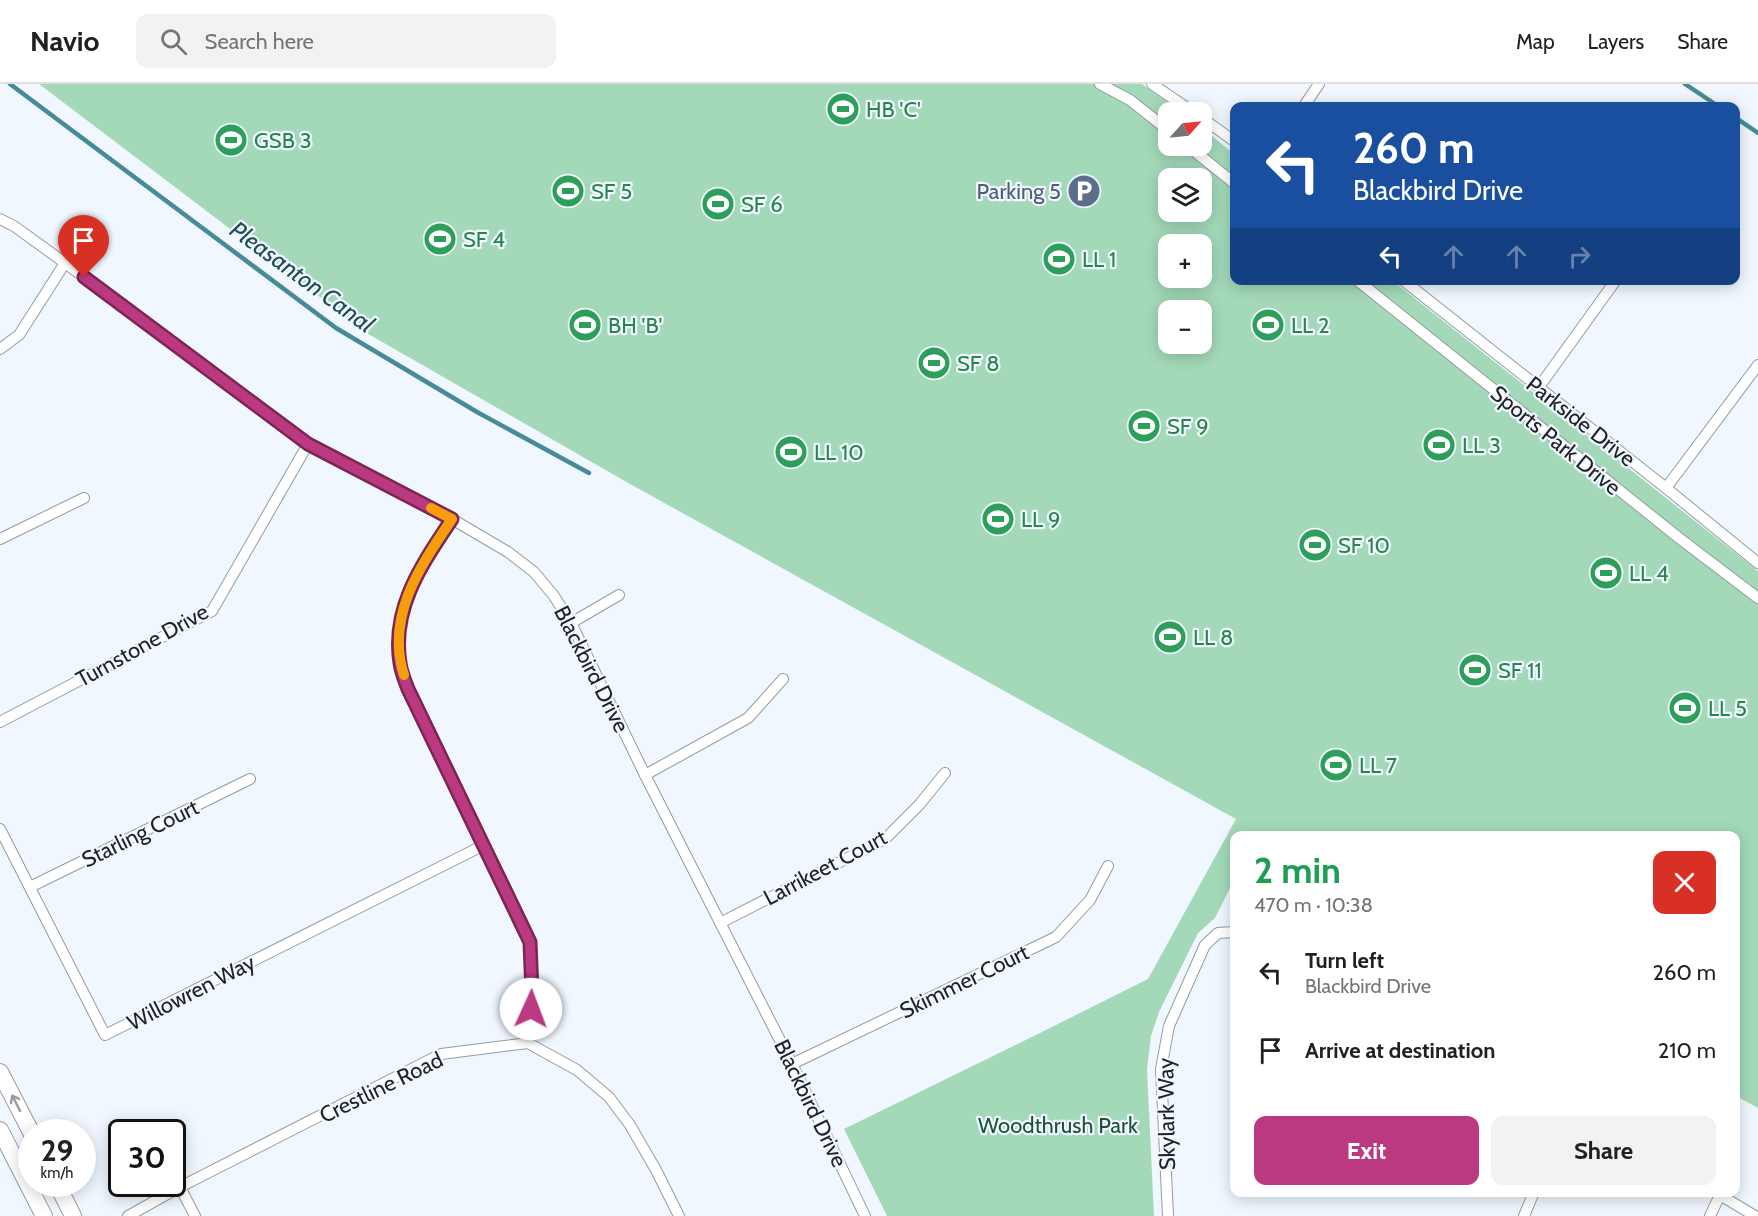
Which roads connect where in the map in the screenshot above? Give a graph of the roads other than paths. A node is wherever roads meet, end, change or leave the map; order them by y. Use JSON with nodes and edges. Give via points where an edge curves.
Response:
{"nodes":[{"id":1,"x":1100,"y":84,"type":"edge"},
{"id":2,"x":1152,"y":84,"type":"edge"},
{"id":3,"x":1319,"y":84,"type":"edge"},
{"id":4,"x":1178,"y":102,"type":"edge"},
{"id":5,"x":1307,"y":102,"type":"edge"},
{"id":6,"x":1158,"y":122,"type":"edge"},
{"id":7,"x":1212,"y":125,"type":"edge"},
{"id":8,"x":1230,"y":138,"type":"edge"},
{"id":9,"x":1200,"y":156,"type":"edge"},
{"id":10,"x":1230,"y":180,"type":"edge"},
{"id":11,"x":0,"y":219,"type":"edge"},
{"id":12,"x":66,"y":263,"type":"junction"},
{"id":13,"x":1363,"y":285,"type":"edge"},
{"id":14,"x":1409,"y":285,"type":"edge"},
{"id":15,"x":1612,"y":285,"type":"edge"},
{"id":16,"x":0,"y":349,"type":"edge"},
{"id":17,"x":1758,"y":365,"type":"edge"},
{"id":18,"x":1539,"y":387,"type":"junction"},
{"id":19,"x":308,"y":444,"type":"junction"},
{"id":20,"x":1666,"y":488,"type":"junction"},
{"id":21,"x":84,"y":498,"type":"dead end"},
{"id":22,"x":452,"y":519,"type":"junction"},
{"id":23,"x":0,"y":539,"type":"edge"},
{"id":24,"x":1758,"y":563,"type":"edge"},
{"id":25,"x":620,"y":594,"type":"dead end"},
{"id":26,"x":1758,"y":598,"type":"edge"},
{"id":27,"x":571,"y":622,"type":"junction"},
{"id":28,"x":783,"y":679,"type":"dead end"},
{"id":29,"x":0,"y":722,"type":"edge"},
{"id":30,"x":945,"y":773,"type":"dead end"},
{"id":31,"x":645,"y":775,"type":"junction"},
{"id":32,"x":250,"y":779,"type":"dead end"},
{"id":33,"x":0,"y":829,"type":"edge"},
{"id":34,"x":484,"y":845,"type":"junction"},
{"id":35,"x":1108,"y":866,"type":"dead end"},
{"id":36,"x":30,"y":887,"type":"junction"},
{"id":37,"x":720,"y":923,"type":"junction"},
{"id":38,"x":1230,"y":932,"type":"edge"},
{"id":39,"x":528,"y":1043,"type":"junction"},
{"id":40,"x":792,"y":1064,"type":"junction"},
{"id":41,"x":0,"y":1072,"type":"edge"},
{"id":42,"x":24,"y":1119,"type":"edge"},
{"id":43,"x":0,"y":1130,"type":"edge"},
{"id":44,"x":186,"y":1184,"type":"edge"},
{"id":45,"x":64,"y":1197,"type":"edge"},
{"id":46,"x":162,"y":1197,"type":"edge"},
{"id":47,"x":185,"y":1197,"type":"edge"},
{"id":48,"x":1531,"y":1197,"type":"edge"},
{"id":49,"x":1719,"y":1197,"type":"edge"},
{"id":50,"x":1723,"y":1197,"type":"edge"},
{"id":51,"x":44,"y":1216,"type":"edge"},
{"id":52,"x":73,"y":1216,"type":"edge"},
{"id":53,"x":128,"y":1216,"type":"edge"},
{"id":54,"x":195,"y":1216,"type":"edge"},
{"id":55,"x":679,"y":1216,"type":"edge"},
{"id":56,"x":865,"y":1216,"type":"edge"},
{"id":57,"x":1168,"y":1216,"type":"edge"},
{"id":58,"x":1524,"y":1216,"type":"edge"},
{"id":59,"x":1710,"y":1216,"type":"edge"},
{"id":60,"x":1755,"y":1216,"type":"edge"}],
"edges":[{"from":1,"to":6,"type":"street","via":[[1130,100]]},
{"from":2,"to":4,"type":"street"},
{"from":3,"to":5,"type":"street"},
{"from":7,"to":8,"type":"street"},
{"from":9,"to":10,"type":"street"},
{"from":11,"to":12,"type":"street","name":"Blackbird Drive"},
{"from":12,"to":16,"type":"street","via":[[19,335]]},
{"from":12,"to":19,"type":"street","name":"Blackbird Drive"},
{"from":13,"to":26,"type":"street","name":"Sports Park Drive"},
{"from":14,"to":18,"type":"street","name":"Parkside Drive"},
{"from":15,"to":18,"type":"street"},
{"from":17,"to":20,"type":"street"},
{"from":18,"to":20,"type":"street","name":"Parkside Drive"},
{"from":19,"to":22,"type":"street","name":"Blackbird Drive"},
{"from":19,"to":29,"type":"street","name":"Turnstone Drive","via":[[212,611]]},
{"from":20,"to":24,"type":"street","name":"Parkside Drive"},
{"from":21,"to":23,"type":"street"},
{"from":22,"to":27,"type":"street","name":"Blackbird Drive","via":[[534,572]]},
{"from":22,"to":34,"type":"street","via":[[425,558],[402,609],[400,664],[408,689]]},
{"from":25,"to":27,"type":"street"},
{"from":27,"to":31,"type":"street","name":"Blackbird Drive"},
{"from":28,"to":31,"type":"street","via":[[748,718]]},
{"from":30,"to":37,"type":"street","name":"Larrikeet Court","via":[[885,839]]},
{"from":31,"to":37,"type":"street","name":"Blackbird Drive"},
{"from":32,"to":36,"type":"street","name":"Starling Court"},
{"from":33,"to":36,"type":"street","name":"Willowren Way"},
{"from":34,"to":36,"type":"street","name":"Willowren Way","via":[[105,1035]]},
{"from":34,"to":39,"type":"street","via":[[530,942]]},
{"from":35,"to":40,"type":"street","name":"Skimmer Court","via":[[1090,900],[1056,937]]},
{"from":37,"to":40,"type":"street","name":"Blackbird Drive"},
{"from":38,"to":57,"type":"street","name":"Skylark Way","via":[[1218,933],[1205,945],[1169,1026],[1161,1069]]},
{"from":39,"to":44,"type":"street","name":"Crestline Road","via":[[441,1054]]},
{"from":39,"to":55,"type":"street","via":[[578,1070],[609,1097],[635,1134]]},
{"from":40,"to":56,"type":"street","name":"Blackbird Drive"},
{"from":42,"to":41,"type":"main road","one_way":true},
{"from":43,"to":51,"type":"main road"},
{"from":45,"to":52,"type":"main road"},
{"from":46,"to":53,"type":"street","name":"Crestline Road"},
{"from":47,"to":54,"type":"street"},
{"from":48,"to":58,"type":"street"},
{"from":49,"to":59,"type":"street"},
{"from":50,"to":60,"type":"street"}]}
